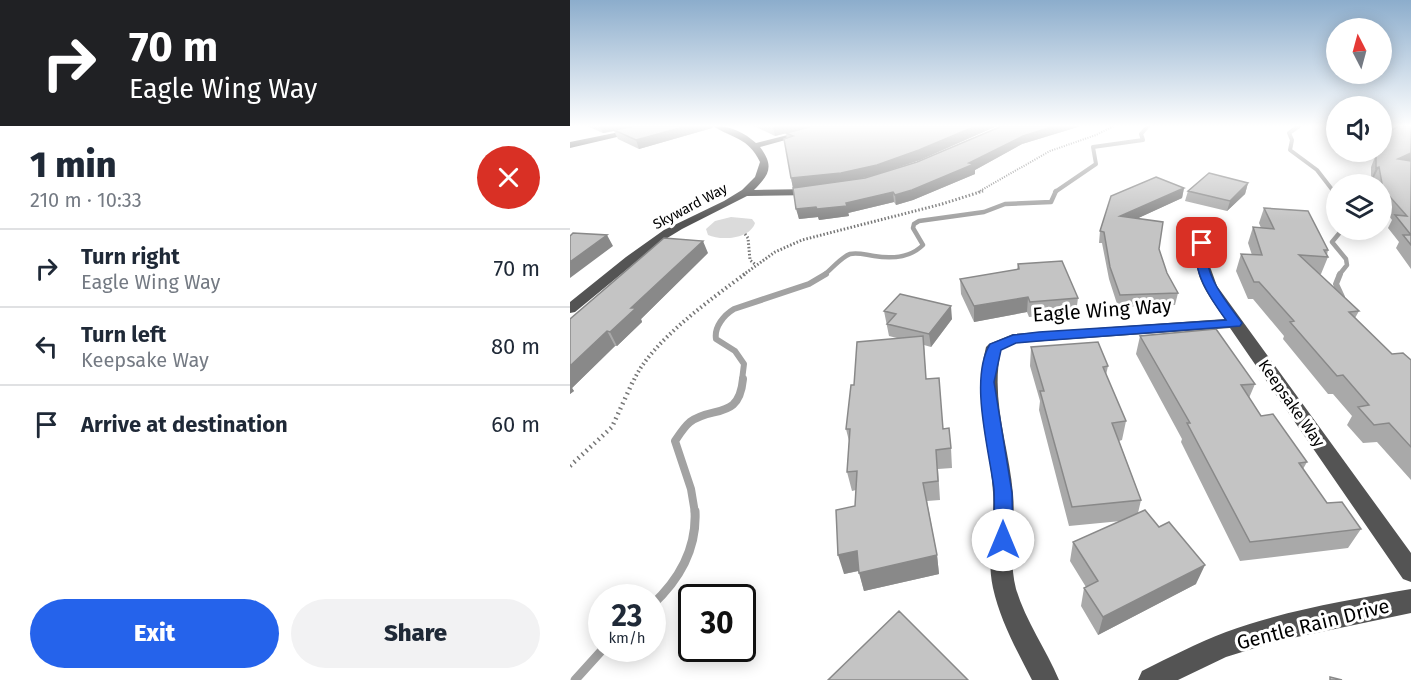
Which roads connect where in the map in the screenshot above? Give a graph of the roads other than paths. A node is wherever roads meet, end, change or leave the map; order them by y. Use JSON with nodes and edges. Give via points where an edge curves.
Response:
{"nodes":[{"id":1,"x":762,"y":158,"type":"edge"},
{"id":2,"x":824,"y":190,"type":"edge"},
{"id":3,"x":745,"y":193,"type":"junction"},
{"id":4,"x":1208,"y":227,"type":"dead end"},
{"id":5,"x":570,"y":309,"type":"edge"},
{"id":6,"x":1236,"y":323,"type":"junction"},
{"id":7,"x":1411,"y":571,"type":"edge"},
{"id":8,"x":1411,"y":601,"type":"edge"},
{"id":9,"x":1046,"y":680,"type":"edge"},
{"id":10,"x":1151,"y":680,"type":"edge"}],
"edges":[{"from":1,"to":3,"type":"street","name":"Skyward Way","via":[[765,167]]},
{"from":2,"to":3,"type":"street"},
{"from":3,"to":5,"type":"street","name":"Skyward Way","via":[[660,237]]},
{"from":4,"to":6,"type":"street","name":"Keepsake Way","via":[[1200,256],[1201,268]]},
{"from":6,"to":7,"type":"street","name":"Keepsake Way"},
{"from":6,"to":9,"type":"street","name":"Eagle Wing Way","via":[[1039,336],[1013,339],[994,347],[986,382],[1003,493],[1002,575],[1017,622]]},
{"from":8,"to":10,"type":"street","name":"Gentle Rain Drive","via":[[1269,631],[1202,654]]}]}
